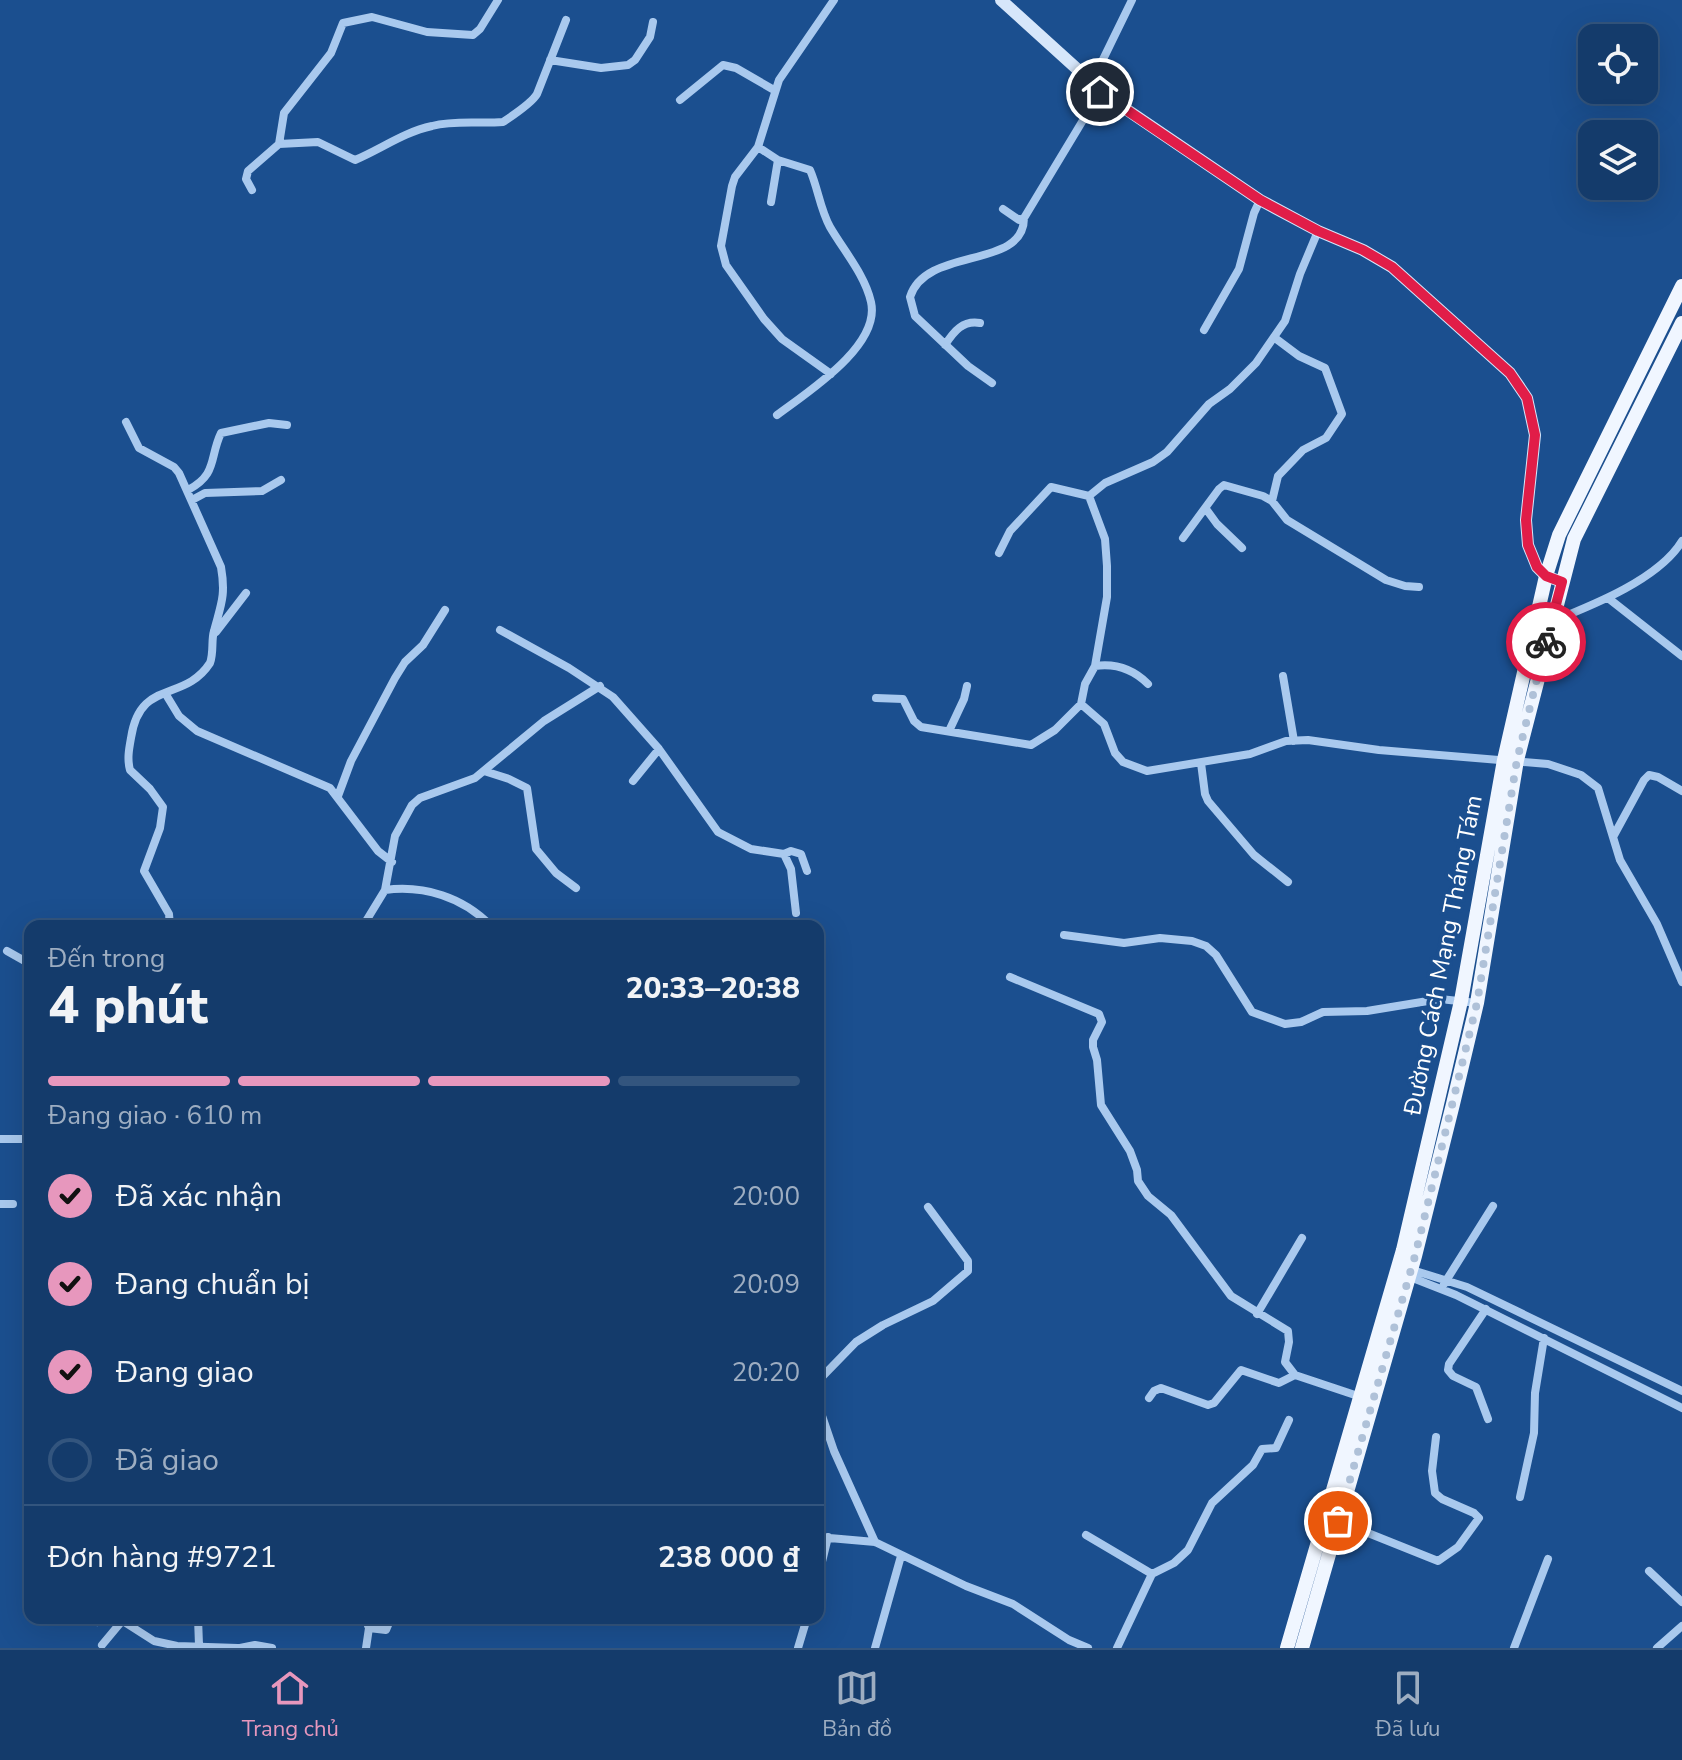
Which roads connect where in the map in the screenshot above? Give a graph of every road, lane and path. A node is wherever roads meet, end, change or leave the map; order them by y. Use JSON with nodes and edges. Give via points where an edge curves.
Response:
{"nodes":[{"id":1,"x":498,"y":0,"type":"edge"},
{"id":2,"x":834,"y":0,"type":"edge"},
{"id":3,"x":1001,"y":0,"type":"edge"},
{"id":4,"x":1132,"y":0,"type":"edge"},
{"id":5,"x":566,"y":20,"type":"dead end"},
{"id":6,"x":653,"y":22,"type":"dead end"},
{"id":7,"x":550,"y":60,"type":"junction"},
{"id":8,"x":1095,"y":88,"type":"junction"},
{"id":9,"x":774,"y":90,"type":"junction"},
{"id":10,"x":680,"y":100,"type":"dead end"},
{"id":11,"x":279,"y":144,"type":"junction"},
{"id":12,"x":758,"y":147,"type":"junction"},
{"id":13,"x":778,"y":160,"type":"junction"},
{"id":14,"x":252,"y":190,"type":"dead end"},
{"id":15,"x":1260,"y":200,"type":"junction"},
{"id":16,"x":771,"y":202,"type":"dead end"},
{"id":17,"x":1003,"y":209,"type":"dead end"},
{"id":18,"x":1024,"y":218,"type":"junction"},
{"id":19,"x":1318,"y":231,"type":"junction"},
{"id":20,"x":1682,"y":286,"type":"edge"},
{"id":21,"x":980,"y":323,"type":"dead end"},
{"id":22,"x":1682,"y":323,"type":"edge"},
{"id":23,"x":1204,"y":330,"type":"dead end"},
{"id":24,"x":1275,"y":338,"type":"junction"},
{"id":25,"x":945,"y":345,"type":"junction"},
{"id":26,"x":831,"y":374,"type":"junction"},
{"id":27,"x":992,"y":383,"type":"dead end"},
{"id":28,"x":777,"y":415,"type":"dead end"},
{"id":29,"x":126,"y":422,"type":"dead end"},
{"id":30,"x":287,"y":425,"type":"dead end"},
{"id":31,"x":281,"y":480,"type":"dead end"},
{"id":32,"x":188,"y":490,"type":"junction"},
{"id":33,"x":1089,"y":496,"type":"junction"},
{"id":34,"x":192,"y":500,"type":"junction"},
{"id":35,"x":1272,"y":501,"type":"junction"},
{"id":36,"x":1206,"y":509,"type":"junction"},
{"id":37,"x":1183,"y":538,"type":"dead end"},
{"id":38,"x":1682,"y":541,"type":"edge"},
{"id":39,"x":1242,"y":548,"type":"dead end"},
{"id":40,"x":999,"y":553,"type":"dead end"},
{"id":41,"x":1546,"y":576,"type":"junction"},
{"id":42,"x":1562,"y":582,"type":"junction"},
{"id":43,"x":1419,"y":587,"type":"dead end"},
{"id":44,"x":246,"y":593,"type":"dead end"},
{"id":45,"x":1608,"y":598,"type":"junction"},
{"id":46,"x":445,"y":610,"type":"dead end"},
{"id":47,"x":1552,"y":621,"type":"junction"},
{"id":48,"x":500,"y":630,"type":"dead end"},
{"id":49,"x":212,"y":634,"type":"junction"},
{"id":50,"x":1682,"y":656,"type":"edge"},
{"id":51,"x":1095,"y":666,"type":"junction"},
{"id":52,"x":1283,"y":676,"type":"dead end"},
{"id":53,"x":1148,"y":684,"type":"dead end"},
{"id":54,"x":600,"y":686,"type":"junction"},
{"id":55,"x":967,"y":686,"type":"dead end"},
{"id":56,"x":165,"y":693,"type":"junction"},
{"id":57,"x":876,"y":698,"type":"dead end"},
{"id":58,"x":1081,"y":704,"type":"junction"},
{"id":59,"x":949,"y":731,"type":"junction"},
{"id":60,"x":1294,"y":741,"type":"junction"},
{"id":61,"x":659,"y":749,"type":"junction"},
{"id":62,"x":1511,"y":760,"type":"junction"},
{"id":63,"x":1201,"y":763,"type":"junction"},
{"id":64,"x":484,"y":771,"type":"junction"},
{"id":65,"x":633,"y":781,"type":"dead end"},
{"id":66,"x":1682,"y":791,"type":"edge"},
{"id":67,"x":338,"y":796,"type":"junction"},
{"id":68,"x":1612,"y":837,"type":"junction"},
{"id":69,"x":784,"y":854,"type":"junction"},
{"id":70,"x":392,"y":862,"type":"junction"},
{"id":71,"x":807,"y":871,"type":"dead end"},
{"id":72,"x":1288,"y":882,"type":"dead end"},
{"id":73,"x":576,"y":888,"type":"dead end"},
{"id":74,"x":385,"y":890,"type":"junction"},
{"id":75,"x":796,"y":913,"type":"dead end"},
{"id":76,"x":170,"y":920,"type":"edge"},
{"id":77,"x":367,"y":920,"type":"edge"},
{"id":78,"x":485,"y":920,"type":"edge"},
{"id":79,"x":1064,"y":935,"type":"dead end"},
{"id":80,"x":7,"y":951,"type":"dead end"},
{"id":81,"x":24,"y":961,"type":"edge"},
{"id":82,"x":1010,"y":977,"type":"dead end"},
{"id":83,"x":1682,"y":982,"type":"edge"},
{"id":84,"x":1469,"y":1002,"type":"junction"},
{"id":85,"x":0,"y":1139,"type":"edge"},
{"id":86,"x":24,"y":1139,"type":"edge"},
{"id":87,"x":0,"y":1204,"type":"edge"},
{"id":88,"x":13,"y":1204,"type":"dead end"},
{"id":89,"x":1493,"y":1206,"type":"dead end"},
{"id":90,"x":928,"y":1207,"type":"dead end"},
{"id":91,"x":1302,"y":1238,"type":"dead end"},
{"id":92,"x":1404,"y":1271,"type":"junction"},
{"id":93,"x":1446,"y":1283,"type":"junction"},
{"id":94,"x":1486,"y":1309,"type":"junction"},
{"id":95,"x":1257,"y":1314,"type":"junction"},
{"id":96,"x":1544,"y":1338,"type":"junction"},
{"id":97,"x":1625,"y":1363,"type":"junction"},
{"id":98,"x":824,"y":1375,"type":"edge"},
{"id":99,"x":1295,"y":1375,"type":"junction"},
{"id":100,"x":1618,"y":1375,"type":"junction"},
{"id":101,"x":1682,"y":1391,"type":"edge"},
{"id":102,"x":1149,"y":1398,"type":"dead end"},
{"id":103,"x":1366,"y":1399,"type":"junction"},
{"id":104,"x":1682,"y":1408,"type":"edge"},
{"id":105,"x":1488,"y":1419,"type":"dead end"},
{"id":106,"x":1289,"y":1420,"type":"dead end"},
{"id":107,"x":824,"y":1422,"type":"edge"},
{"id":108,"x":1436,"y":1437,"type":"dead end"},
{"id":109,"x":1520,"y":1497,"type":"dead end"},
{"id":110,"x":1338,"y":1521,"type":"junction"},
{"id":111,"x":1086,"y":1535,"type":"dead end"},
{"id":112,"x":824,"y":1537,"type":"edge"},
{"id":113,"x":875,"y":1542,"type":"junction"},
{"id":114,"x":901,"y":1556,"type":"junction"},
{"id":115,"x":1548,"y":1559,"type":"dead end"},
{"id":116,"x":1649,"y":1571,"type":"dead end"},
{"id":117,"x":1152,"y":1574,"type":"junction"},
{"id":118,"x":1682,"y":1602,"type":"edge"},
{"id":119,"x":117,"y":1624,"type":"edge"},
{"id":120,"x":126,"y":1624,"type":"edge"},
{"id":121,"x":198,"y":1624,"type":"edge"},
{"id":122,"x":367,"y":1624,"type":"edge"},
{"id":123,"x":388,"y":1624,"type":"edge"},
{"id":124,"x":805,"y":1624,"type":"edge"},
{"id":125,"x":1682,"y":1626,"type":"edge"},
{"id":126,"x":369,"y":1628,"type":"junction"},
{"id":127,"x":154,"y":1644,"type":"edge"},
{"id":128,"x":102,"y":1645,"type":"dead end"},
{"id":129,"x":199,"y":1645,"type":"junction"},
{"id":130,"x":239,"y":1648,"type":"edge"},
{"id":131,"x":272,"y":1648,"type":"edge"},
{"id":132,"x":366,"y":1648,"type":"edge"},
{"id":133,"x":798,"y":1648,"type":"edge"},
{"id":134,"x":875,"y":1648,"type":"edge"},
{"id":135,"x":1088,"y":1648,"type":"edge"},
{"id":136,"x":1117,"y":1648,"type":"edge"},
{"id":137,"x":1287,"y":1648,"type":"edge"},
{"id":138,"x":1302,"y":1648,"type":"edge"},
{"id":139,"x":1514,"y":1648,"type":"edge"},
{"id":140,"x":1657,"y":1648,"type":"edge"}],
"edges":[{"from":1,"to":11,"type":"street","via":[[473,35],[427,32],[372,17],[343,23],[331,53],[284,113]]},
{"from":2,"to":9,"type":"street"},
{"from":3,"to":8,"type":"main road"},
{"from":4,"to":8,"type":"street"},
{"from":5,"to":7,"type":"street"},
{"from":6,"to":7,"type":"street","via":[[650,37],[628,65],[601,68]]},
{"from":7,"to":11,"type":"street","via":[[533,101],[503,122],[432,126],[355,160],[318,142]]},
{"from":8,"to":15,"type":"main road"},
{"from":8,"to":18,"type":"street"},
{"from":9,"to":10,"type":"street","via":[[723,65]]},
{"from":9,"to":12,"type":"street"},
{"from":11,"to":14,"type":"street","via":[[248,171]]},
{"from":12,"to":13,"type":"street"},
{"from":12,"to":26,"type":"street","via":[[732,186],[722,257],[782,339]]},
{"from":13,"to":16,"type":"street"},
{"from":13,"to":26,"type":"street","via":[[810,170],[829,225],[853,261],[871,303],[870,320],[858,345]]},
{"from":15,"to":19,"type":"main road"},
{"from":15,"to":23,"type":"street","via":[[1239,269]]},
{"from":17,"to":18,"type":"street"},
{"from":18,"to":25,"type":"street","via":[[1010,245],[951,263],[923,277],[912,291],[915,316]]},
{"from":19,"to":24,"type":"street"},
{"from":19,"to":41,"type":"main road","via":[[1363,250],[1402,275],[1522,389],[1535,435],[1528,545]]},
{"from":20,"to":41,"type":"main road","name":"Đường Cách Mạng Tháng Tám","via":[[1559,535]]},
{"from":21,"to":25,"type":"street","via":[[966,323]]},
{"from":22,"to":42,"type":"main road","name":"Đường Cách Mạng Tháng Tám","via":[[1574,539]]},
{"from":24,"to":33,"type":"street","via":[[1243,378],[1209,404],[1167,452]]},
{"from":24,"to":35,"type":"street","via":[[1325,368],[1342,414],[1326,438],[1303,450],[1278,476]]},
{"from":25,"to":27,"type":"street"},
{"from":26,"to":28,"type":"street"},
{"from":29,"to":32,"type":"street","via":[[139,448],[174,467]]},
{"from":30,"to":32,"type":"street","via":[[269,423],[221,433],[209,472]]},
{"from":31,"to":34,"type":"street","via":[[262,491],[205,493]]},
{"from":32,"to":34,"type":"street"},
{"from":33,"to":40,"type":"street","via":[[1051,487],[1010,531]]},
{"from":33,"to":51,"type":"street","via":[[1105,539],[1107,566]]},
{"from":34,"to":49,"type":"street","via":[[223,579],[223,603]]},
{"from":35,"to":36,"type":"street","via":[[1224,485]]},
{"from":35,"to":43,"type":"street","via":[[1287,520],[1368,570]]},
{"from":36,"to":37,"type":"street"},
{"from":36,"to":39,"type":"street"},
{"from":38,"to":45,"type":"street","via":[[1664,562]]},
{"from":41,"to":42,"type":"main road"},
{"from":41,"to":62,"type":"main road","name":"Đường Cách Mạng Tháng Tám"},
{"from":42,"to":47,"type":"main road","name":"Đường Cách Mạng Tháng Tám"},
{"from":44,"to":49,"type":"street"},
{"from":45,"to":47,"type":"street"},
{"from":45,"to":50,"type":"street"},
{"from":46,"to":67,"type":"street","via":[[399,670]]},
{"from":47,"to":62,"type":"main road","name":"Đường Cách Mạng Tháng Tám"},
{"from":48,"to":54,"type":"street"},
{"from":49,"to":56,"type":"street","via":[[213,655],[205,670]]},
{"from":51,"to":53,"type":"street","via":[[1126,668]]},
{"from":51,"to":58,"type":"street"},
{"from":52,"to":60,"type":"street"},
{"from":54,"to":61,"type":"street"},
{"from":54,"to":64,"type":"street","via":[[544,721]]},
{"from":55,"to":59,"type":"street"},
{"from":56,"to":67,"type":"street","via":[[179,716],[197,731]]},
{"from":56,"to":76,"type":"street","via":[[137,714],[128,754],[130,770],[163,807],[144,871]]},
{"from":57,"to":59,"type":"street","via":[[903,699],[917,724]]},
{"from":58,"to":59,"type":"street","via":[[1031,745]]},
{"from":58,"to":63,"type":"street","via":[[1104,724],[1115,753],[1134,768]]},
{"from":60,"to":62,"type":"street"},
{"from":60,"to":63,"type":"street"},
{"from":61,"to":65,"type":"street"},
{"from":61,"to":69,"type":"street","via":[[718,832],[751,849]]},
{"from":62,"to":68,"type":"street","via":[[1563,766],[1588,779],[1598,788]]},
{"from":62,"to":84,"type":"main road","name":"Đường Cách Mạng Tháng Tám"},
{"from":63,"to":72,"type":"street","via":[[1208,801],[1254,855]]},
{"from":64,"to":70,"type":"street","via":[[412,805],[395,836]]},
{"from":64,"to":73,"type":"street","via":[[527,788],[536,849]]},
{"from":66,"to":68,"type":"street","via":[[1649,775]]},
{"from":67,"to":70,"type":"street","via":[[352,820]]},
{"from":68,"to":83,"type":"street"},
{"from":69,"to":71,"type":"street","via":[[801,854]]},
{"from":69,"to":75,"type":"street"},
{"from":70,"to":74,"type":"street"},
{"from":74,"to":77,"type":"street"},
{"from":74,"to":78,"type":"street","via":[[423,890],[456,899]]},
{"from":79,"to":84,"type":"street","via":[[1124,943],[1160,938],[1206,946],[1252,1012],[1285,1024],[1323,1012],[1440,999]]},
{"from":80,"to":81,"type":"street"},
{"from":82,"to":95,"type":"street","via":[[1101,1017],[1093,1040],[1101,1105],[1130,1151],[1138,1181],[1171,1215],[1231,1296]]},
{"from":84,"to":92,"type":"main road","name":"Đường Cách Mạng Tháng Tám"},
{"from":85,"to":86,"type":"street"},
{"from":87,"to":88,"type":"street"},
{"from":89,"to":93,"type":"street"},
{"from":90,"to":98,"type":"street","via":[[968,1261],[968,1271],[933,1301],[856,1342]]},
{"from":91,"to":95,"type":"street"},
{"from":92,"to":93,"type":"street"},
{"from":92,"to":103,"type":"main road","name":"Đường Cách Mạng Tháng Tám"},
{"from":93,"to":94,"type":"street"},
{"from":93,"to":97,"type":"street"},
{"from":94,"to":96,"type":"street"},
{"from":94,"to":105,"type":"street","via":[[1448,1370],[1476,1387]]},
{"from":95,"to":99,"type":"street","via":[[1288,1331],[1285,1362]]},
{"from":96,"to":100,"type":"street"},
{"from":96,"to":109,"type":"street","via":[[1534,1433]]},
{"from":97,"to":100,"type":"street"},
{"from":97,"to":101,"type":"street"},
{"from":99,"to":102,"type":"street","via":[[1279,1383],[1241,1370],[1208,1405],[1161,1388]]},
{"from":99,"to":103,"type":"street"},
{"from":100,"to":104,"type":"street"},
{"from":103,"to":110,"type":"main road","name":"Đường Cách Mạng Tháng Tám"},
{"from":103,"to":137,"type":"main road","name":"Đường Cách Mạng Tháng Tám"},
{"from":106,"to":117,"type":"street","via":[[1276,1448],[1262,1449],[1253,1465],[1212,1503],[1188,1550]]},
{"from":107,"to":113,"type":"street"},
{"from":108,"to":110,"type":"street","via":[[1435,1493],[1479,1518],[1458,1547],[1433,1560]]},
{"from":110,"to":138,"type":"main road","name":"Đường Cách Mạng Tháng Tám"},
{"from":111,"to":117,"type":"street"},
{"from":112,"to":113,"type":"street"},
{"from":113,"to":114,"type":"street"},
{"from":114,"to":134,"type":"street"},
{"from":114,"to":135,"type":"street","via":[[1013,1604]]},
{"from":115,"to":139,"type":"street"},
{"from":116,"to":118,"type":"street"},
{"from":117,"to":136,"type":"street"},
{"from":119,"to":128,"type":"street"},
{"from":120,"to":127,"type":"street"},
{"from":121,"to":129,"type":"street"},
{"from":122,"to":126,"type":"street"},
{"from":123,"to":126,"type":"street","via":[[386,1630]]},
{"from":124,"to":133,"type":"street"},
{"from":125,"to":140,"type":"street"},
{"from":126,"to":132,"type":"street"},
{"from":127,"to":129,"type":"street"},
{"from":129,"to":130,"type":"street"},
{"from":130,"to":131,"type":"street"}]}
